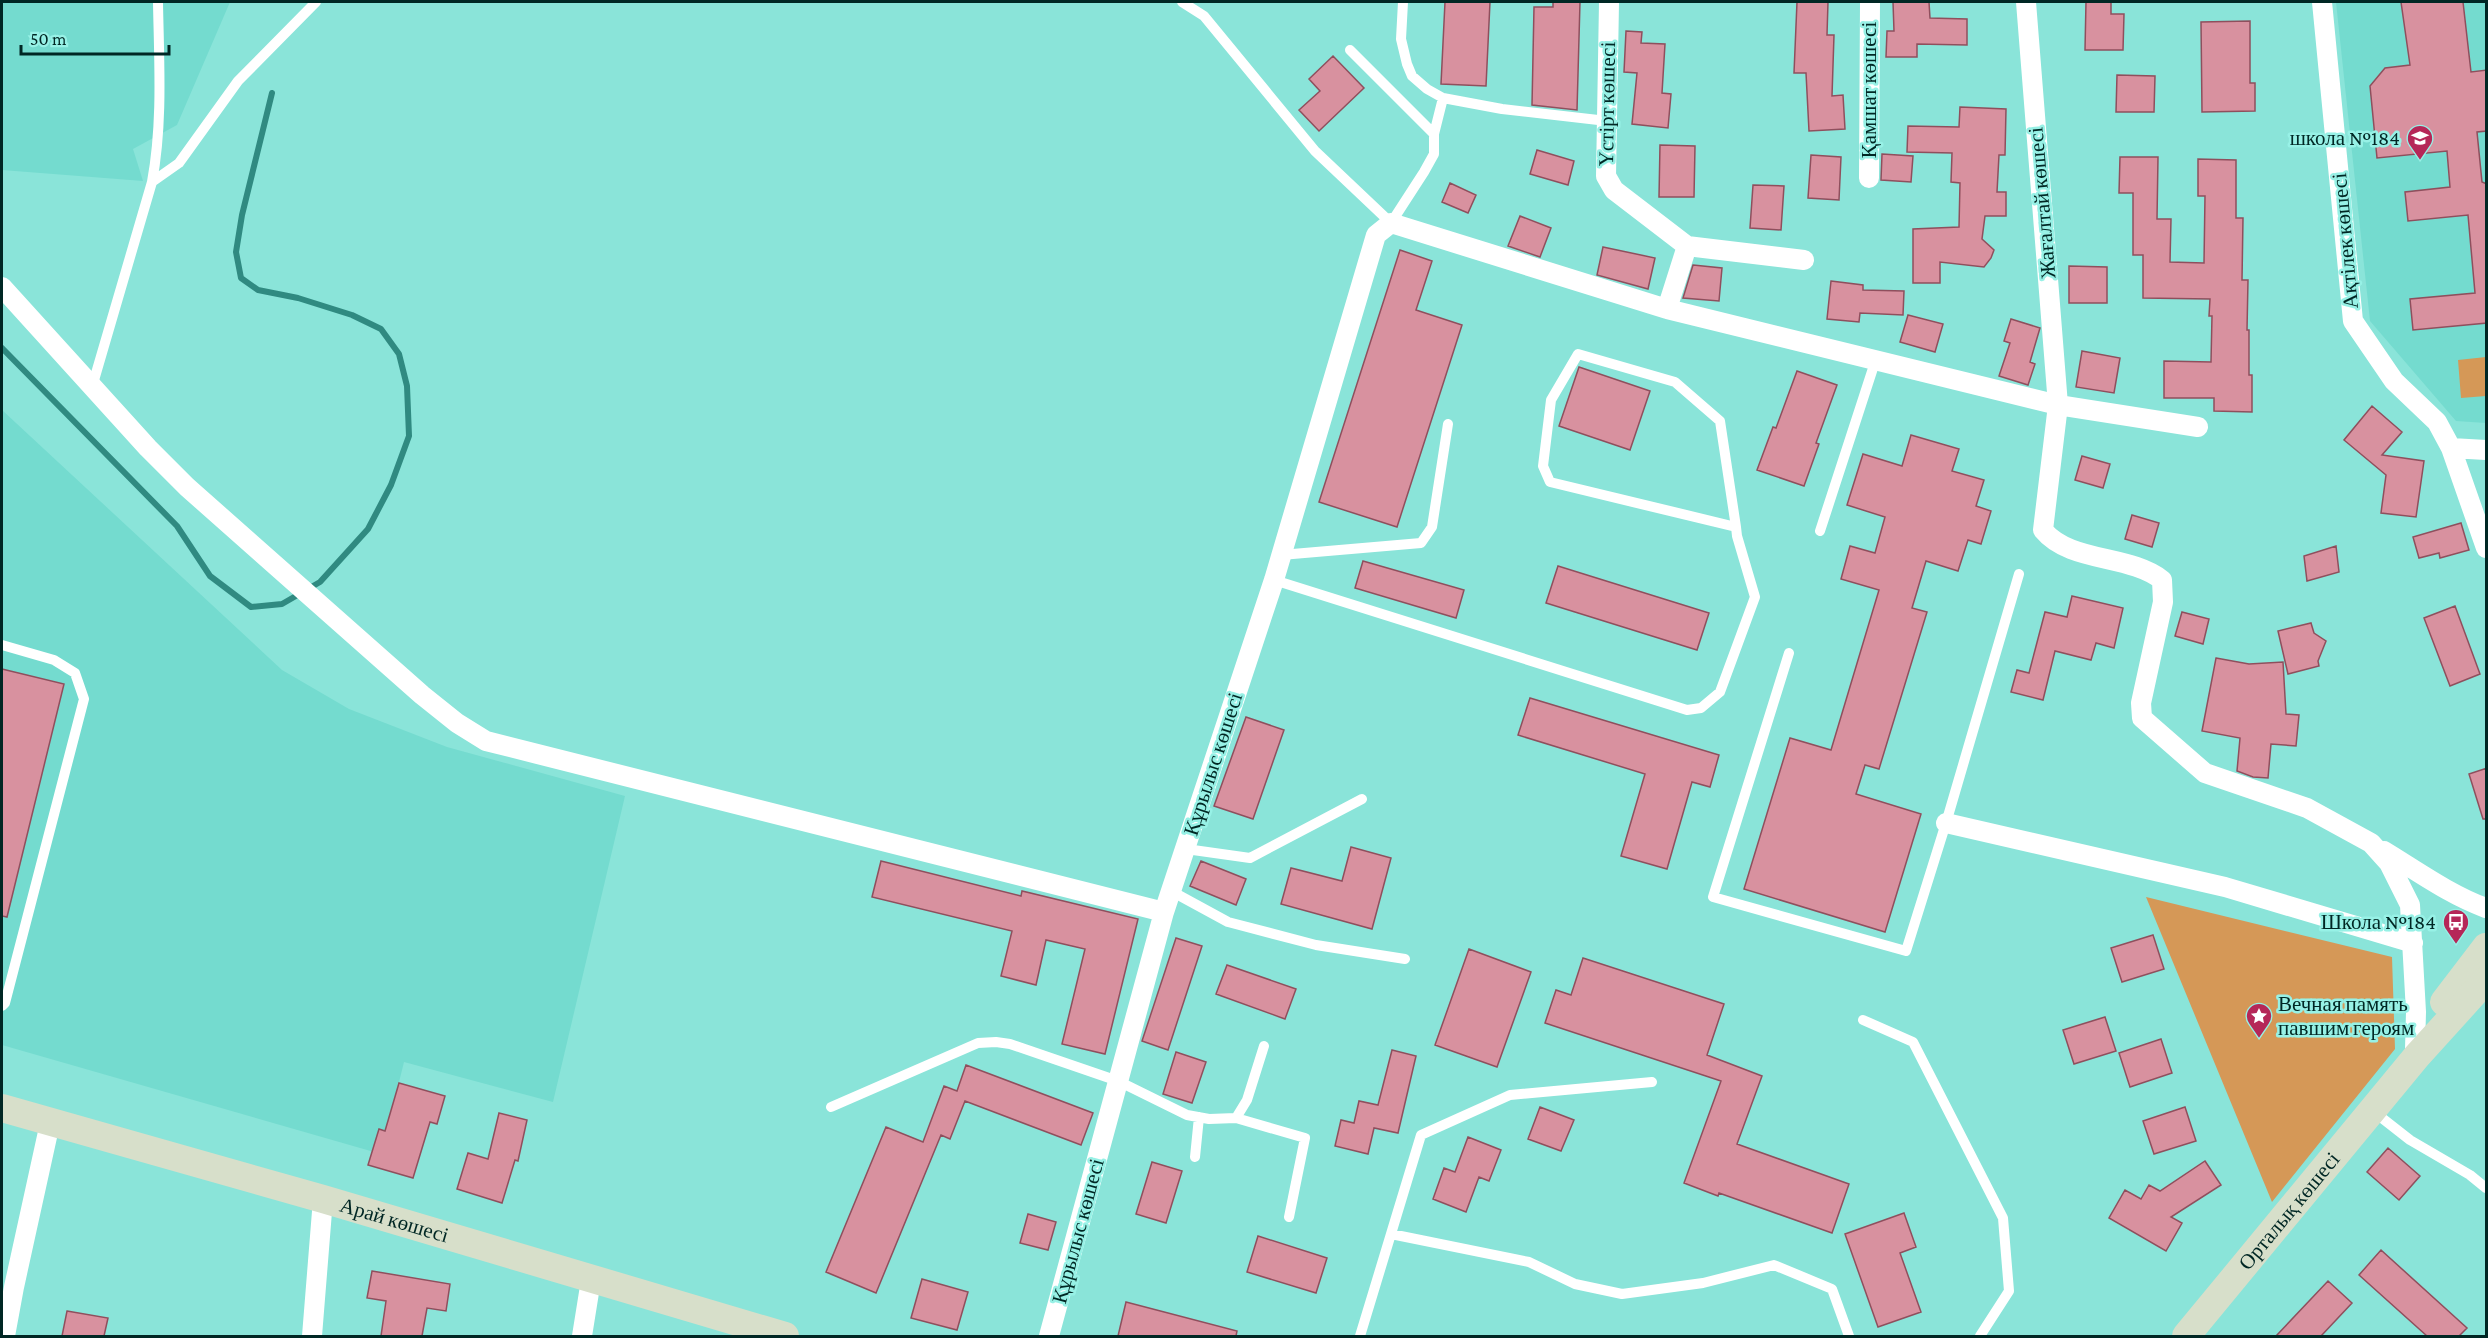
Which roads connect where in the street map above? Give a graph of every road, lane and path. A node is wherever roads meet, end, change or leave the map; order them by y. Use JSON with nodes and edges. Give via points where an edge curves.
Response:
{"nodes":[{"id":1,"x":158,"y":2,"type":"edge"},
{"id":2,"x":316,"y":2,"type":"edge"},
{"id":3,"x":1182,"y":2,"type":"edge"},
{"id":4,"x":1403,"y":2,"type":"edge"},
{"id":5,"x":1609,"y":2,"type":"edge"},
{"id":6,"x":1870,"y":2,"type":"edge"},
{"id":7,"x":2026,"y":2,"type":"edge"},
{"id":8,"x":2322,"y":2,"type":"edge"},
{"id":9,"x":1350,"y":50,"type":"dead end"},
{"id":10,"x":1443,"y":98,"type":"junction"},
{"id":11,"x":1607,"y":121,"type":"junction"},
{"id":12,"x":1434,"y":134,"type":"junction"},
{"id":13,"x":1869,"y":178,"type":"dead end"},
{"id":14,"x":152,"y":182,"type":"junction"},
{"id":15,"x":1391,"y":223,"type":"junction"},
{"id":16,"x":1687,"y":246,"type":"junction"},
{"id":17,"x":1804,"y":260,"type":"dead end"},
{"id":18,"x":2,"y":287,"type":"edge"},
{"id":19,"x":1667,"y":309,"type":"junction"},
{"id":20,"x":1876,"y":359,"type":"junction"},
{"id":21,"x":92,"y":387,"type":"junction"},
{"id":22,"x":2058,"y":405,"type":"junction"},
{"id":23,"x":1448,"y":424,"type":"dead end"},
{"id":24,"x":2198,"y":427,"type":"dead end"},
{"id":25,"x":2451,"y":448,"type":"junction"},
{"id":26,"x":2487,"y":450,"type":"edge"},
{"id":27,"x":1736,"y":527,"type":"junction"},
{"id":28,"x":1820,"y":531,"type":"dead end"},
{"id":29,"x":2487,"y":548,"type":"edge"},
{"id":30,"x":1281,"y":555,"type":"junction"},
{"id":31,"x":2019,"y":574,"type":"dead end"},
{"id":32,"x":1274,"y":580,"type":"junction"},
{"id":33,"x":2,"y":645,"type":"edge"},
{"id":34,"x":1789,"y":653,"type":"dead end"},
{"id":35,"x":1362,"y":799,"type":"dead end"},
{"id":36,"x":1946,"y":823,"type":"junction"},
{"id":37,"x":2371,"y":843,"type":"junction"},
{"id":38,"x":1186,"y":849,"type":"junction"},
{"id":39,"x":1171,"y":891,"type":"junction"},
{"id":40,"x":2487,"y":908,"type":"edge"},
{"id":41,"x":1164,"y":912,"type":"junction"},
{"id":42,"x":2413,"y":943,"type":"junction"},
{"id":43,"x":2487,"y":947,"type":"edge"},
{"id":44,"x":1405,"y":959,"type":"dead end"},
{"id":45,"x":2487,"y":980,"type":"edge"},
{"id":46,"x":2,"y":1006,"type":"edge"},
{"id":47,"x":1863,"y":1020,"type":"dead end"},
{"id":48,"x":1264,"y":1046,"type":"dead end"},
{"id":49,"x":2415,"y":1049,"type":"junction"},
{"id":50,"x":1118,"y":1081,"type":"junction"},
{"id":51,"x":1652,"y":1082,"type":"dead end"},
{"id":52,"x":2392,"y":1086,"type":"junction"},
{"id":53,"x":831,"y":1107,"type":"dead end"},
{"id":54,"x":2,"y":1108,"type":"edge"},
{"id":55,"x":2372,"y":1110,"type":"junction"},
{"id":56,"x":1199,"y":1117,"type":"junction"},
{"id":57,"x":1236,"y":1118,"type":"junction"},
{"id":58,"x":50,"y":1123,"type":"junction"},
{"id":59,"x":1194,"y":1157,"type":"dead end"},
{"id":60,"x":2487,"y":1188,"type":"edge"},
{"id":61,"x":323,"y":1199,"type":"junction"},
{"id":62,"x":1289,"y":1217,"type":"dead end"},
{"id":63,"x":1391,"y":1234,"type":"junction"},
{"id":64,"x":591,"y":1280,"type":"junction"},
{"id":65,"x":2191,"y":1335,"type":"edge"},
{"id":66,"x":5,"y":1336,"type":"edge"},
{"id":67,"x":312,"y":1336,"type":"edge"},
{"id":68,"x":582,"y":1336,"type":"edge"},
{"id":69,"x":785,"y":1336,"type":"edge"},
{"id":70,"x":1049,"y":1336,"type":"edge"},
{"id":71,"x":1360,"y":1336,"type":"edge"},
{"id":72,"x":1849,"y":1336,"type":"edge"},
{"id":73,"x":1980,"y":1336,"type":"edge"}],
"edges":[{"from":1,"to":14,"type":"lane","via":[[160,103]]},
{"from":2,"to":14,"type":"lane","via":[[238,81],[179,163]]},
{"from":3,"to":15,"type":"lane","via":[[1204,16],[1315,151]]},
{"from":4,"to":10,"type":"lane","via":[[1401,39],[1409,70],[1427,89]]},
{"from":5,"to":11,"type":"street","name":"Үстірт көшесі"},
{"from":6,"to":13,"type":"street","name":"Қамшат көшесі"},
{"from":7,"to":22,"type":"street","name":"Жағалтай көшесі"},
{"from":8,"to":25,"type":"street","name":"Ақтілек көшесі","via":[[2353,321],[2394,381],[2437,422]]},
{"from":9,"to":12,"type":"lane"},
{"from":10,"to":11,"type":"lane","via":[[1502,110]]},
{"from":10,"to":12,"type":"lane"},
{"from":11,"to":16,"type":"street","name":"Үстірт көшесі","via":[[1606,176],[1614,190]]},
{"from":12,"to":15,"type":"lane","via":[[1434,154]]},
{"from":14,"to":21,"type":"lane"},
{"from":15,"to":19,"type":"street"},
{"from":15,"to":30,"type":"street","name":"Құрылыс көшесі","via":[[1376,235]]},
{"from":16,"to":17,"type":"street"},
{"from":16,"to":19,"type":"street"},
{"from":18,"to":21,"type":"street"},
{"from":19,"to":20,"type":"street"},
{"from":20,"to":22,"type":"street"},
{"from":20,"to":28,"type":"lane"},
{"from":21,"to":41,"type":"street","via":[[187,487],[422,695],[486,741]]},
{"from":22,"to":24,"type":"street"},
{"from":22,"to":37,"type":"street","name":"Жағалтай көшесі","via":[[2043,530],[2051,540],[2071,549],[2151,571],[2162,580],[2163,602],[2141,703],[2142,718],[2205,773],[2307,808]]},
{"from":23,"to":30,"type":"lane","via":[[1432,527],[1421,543]]},
{"from":25,"to":26,"type":"street"},
{"from":25,"to":29,"type":"street","name":"Ақтілек көшесі"},
{"from":27,"to":27,"type":"lane","via":[[1720,421],[1676,382],[1578,354],[1551,400],[1544,466],[1550,482]]},
{"from":27,"to":32,"type":"lane","via":[[1755,597],[1720,692],[1701,708],[1686,710]]},
{"from":30,"to":32,"type":"street","name":"Құрылыс көшесі"},
{"from":31,"to":36,"type":"lane"},
{"from":32,"to":38,"type":"street","name":"Құрылыс көшесі"},
{"from":33,"to":46,"type":"lane","via":[[54,660],[75,673],[84,699]]},
{"from":34,"to":36,"type":"lane","via":[[1713,897],[1906,951]]},
{"from":35,"to":38,"type":"lane","via":[[1250,858]]},
{"from":36,"to":42,"type":"street","via":[[2224,887]]},
{"from":37,"to":40,"type":"street","via":[[2429,879]]},
{"from":37,"to":42,"type":"street","via":[[2389,863],[2410,905]]},
{"from":38,"to":39,"type":"street","name":"Құрылыс көшесі"},
{"from":39,"to":41,"type":"street","name":"Құрылыс көшесі"},
{"from":39,"to":44,"type":"lane","via":[[1228,922],[1316,945]]},
{"from":41,"to":50,"type":"street","name":"Құрылыс көшесі"},
{"from":42,"to":49,"type":"street"},
{"from":43,"to":49,"type":"main road","name":"Орталық көшесі","via":[[2456,984]]},
{"from":45,"to":52,"type":"main road","name":"Орталық көшесі"},
{"from":47,"to":73,"type":"lane","via":[[1913,1042],[2003,1218],[2009,1291]]},
{"from":48,"to":57,"type":"lane","via":[[1247,1100]]},
{"from":49,"to":52,"type":"main road","name":"Орталық көшесі"},
{"from":50,"to":53,"type":"lane","via":[[996,1041],[978,1043]]},
{"from":50,"to":56,"type":"lane","via":[[1187,1115]]},
{"from":50,"to":70,"type":"street","name":"Құрылыс көшесі"},
{"from":51,"to":63,"type":"lane","via":[[1510,1095],[1420,1135]]},
{"from":52,"to":55,"type":"main road","name":"Орталық көшесі"},
{"from":54,"to":58,"type":"main road","name":"Арай көшесі"},
{"from":55,"to":60,"type":"lane","via":[[2410,1140]]},
{"from":55,"to":65,"type":"main road","name":"Орталық көшесі"},
{"from":56,"to":57,"type":"lane"},
{"from":56,"to":59,"type":"lane"},
{"from":57,"to":62,"type":"lane","via":[[1305,1138]]},
{"from":58,"to":61,"type":"main road","name":"Арай көшесі"},
{"from":58,"to":66,"type":"street"},
{"from":61,"to":64,"type":"main road","name":"Арай көшесі"},
{"from":61,"to":67,"type":"street"},
{"from":63,"to":71,"type":"lane"},
{"from":63,"to":72,"type":"lane","via":[[1529,1262],[1575,1284],[1622,1294],[1703,1282],[1774,1265],[1832,1290]]},
{"from":64,"to":68,"type":"street"},
{"from":64,"to":69,"type":"main road","name":"Арай көшесі"}]}
